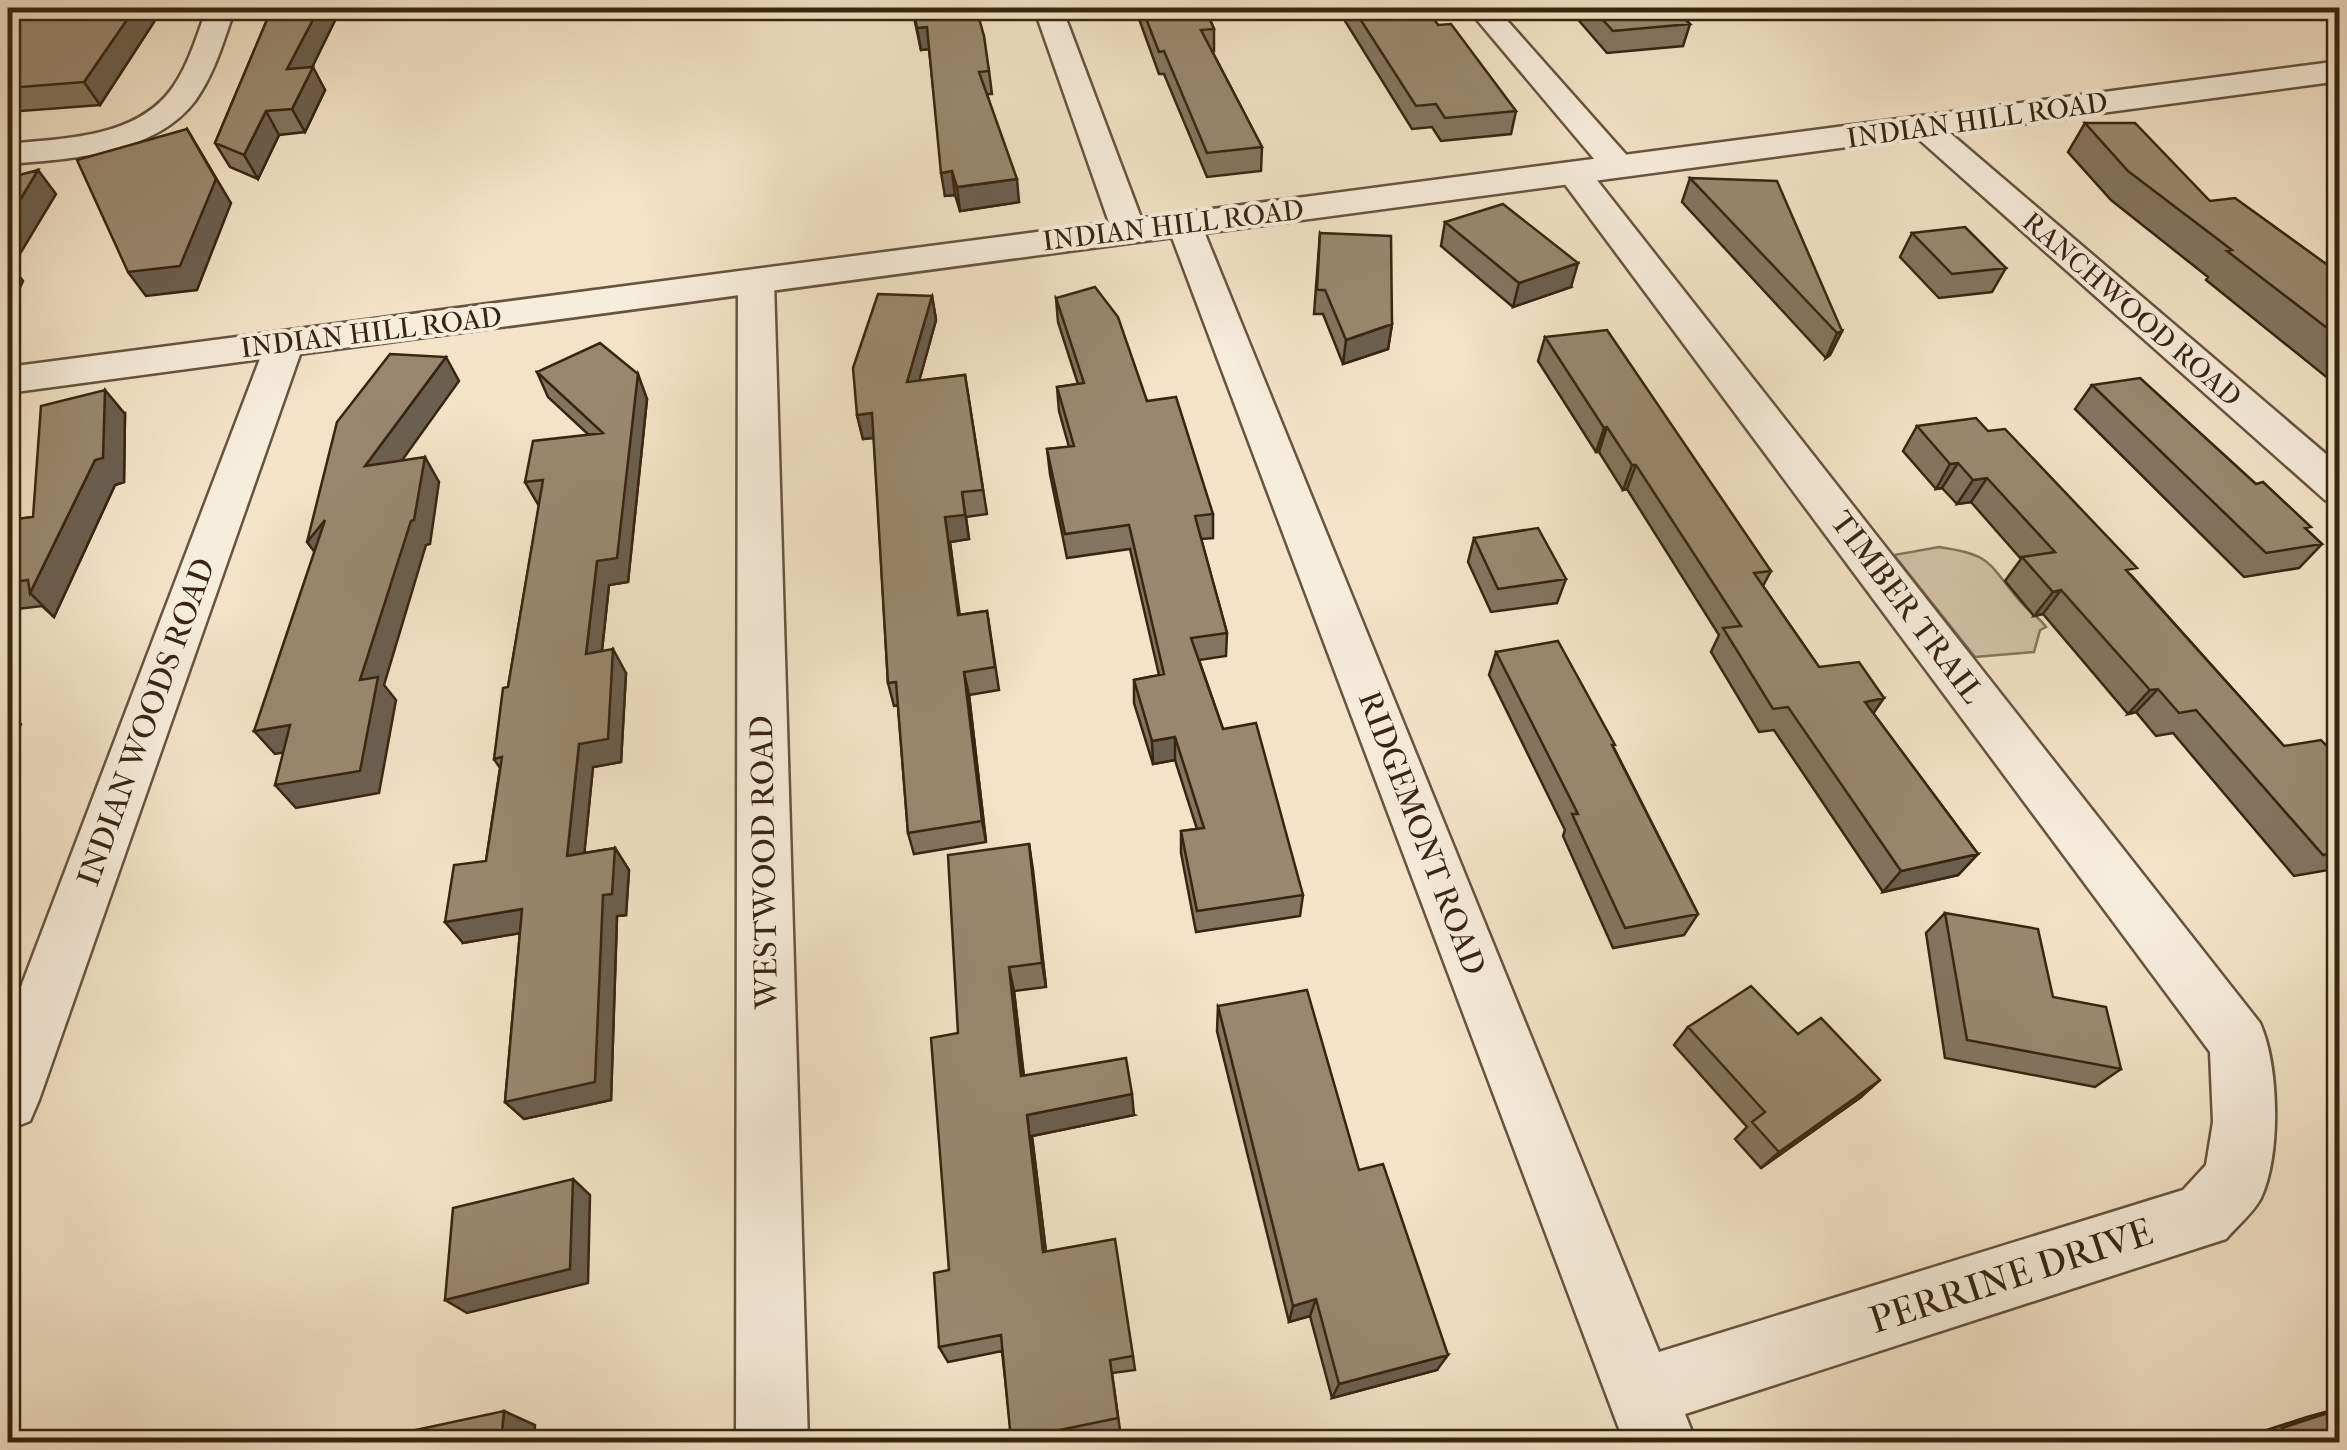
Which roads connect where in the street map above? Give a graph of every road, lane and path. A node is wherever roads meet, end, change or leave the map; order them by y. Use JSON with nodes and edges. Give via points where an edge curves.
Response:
{"nodes":[{"id":1,"x":221,"y":8,"type":"edge"},
{"id":2,"x":1048,"y":8,"type":"edge"},
{"id":3,"x":1480,"y":8,"type":"edge"},
{"id":4,"x":2340,"y":71,"type":"edge"},
{"id":5,"x":1925,"y":128,"type":"junction"},
{"id":6,"x":8,"y":154,"type":"edge"},
{"id":7,"x":1596,"y":169,"type":"junction"},
{"id":8,"x":1184,"y":224,"type":"junction"},
{"id":9,"x":1129,"y":231,"type":"junction"},
{"id":10,"x":756,"y":281,"type":"junction"},
{"id":11,"x":285,"y":344,"type":"junction"},
{"id":12,"x":8,"y":380,"type":"edge"},
{"id":13,"x":2340,"y":490,"type":"edge"},
{"id":14,"x":2239,"y":1042,"type":"joint"},
{"id":15,"x":8,"y":1100,"type":"edge"},
{"id":16,"x":1650,"y":1418,"type":"edge"},
{"id":17,"x":772,"y":1442,"type":"edge"}],
"edges":[{"from":1,"to":6,"type":"street","via":[[186,90],[160,118],[102,140]]},
{"from":2,"to":9,"type":"street"},
{"from":3,"to":7,"type":"street","name":"TIMBER TRAIL"},
{"from":4,"to":5,"type":"street","name":"INDIAN HILL ROAD"},
{"from":5,"to":7,"type":"street","name":"INDIAN HILL ROAD"},
{"from":5,"to":13,"type":"street","name":"RANCHWOOD ROAD"},
{"from":7,"to":8,"type":"street","name":"INDIAN HILL ROAD"},
{"from":7,"to":14,"type":"street","name":"TIMBER TRAIL"},
{"from":8,"to":9,"type":"street","name":"INDIAN HILL ROAD"},
{"from":8,"to":16,"type":"street","name":"RIDGEMONT ROAD"},
{"from":9,"to":10,"type":"street","name":"INDIAN HILL ROAD"},
{"from":10,"to":11,"type":"street","name":"INDIAN HILL ROAD"},
{"from":10,"to":17,"type":"street","name":"WESTWOOD ROAD"},
{"from":11,"to":12,"type":"street","name":"INDIAN HILL ROAD"},
{"from":11,"to":15,"type":"street","name":"INDIAN WOODS ROAD"},
{"from":14,"to":16,"type":"street","name":"PERRINE DRIVE","via":[[2244,1122],[2236,1180],[2202,1216]]}]}
